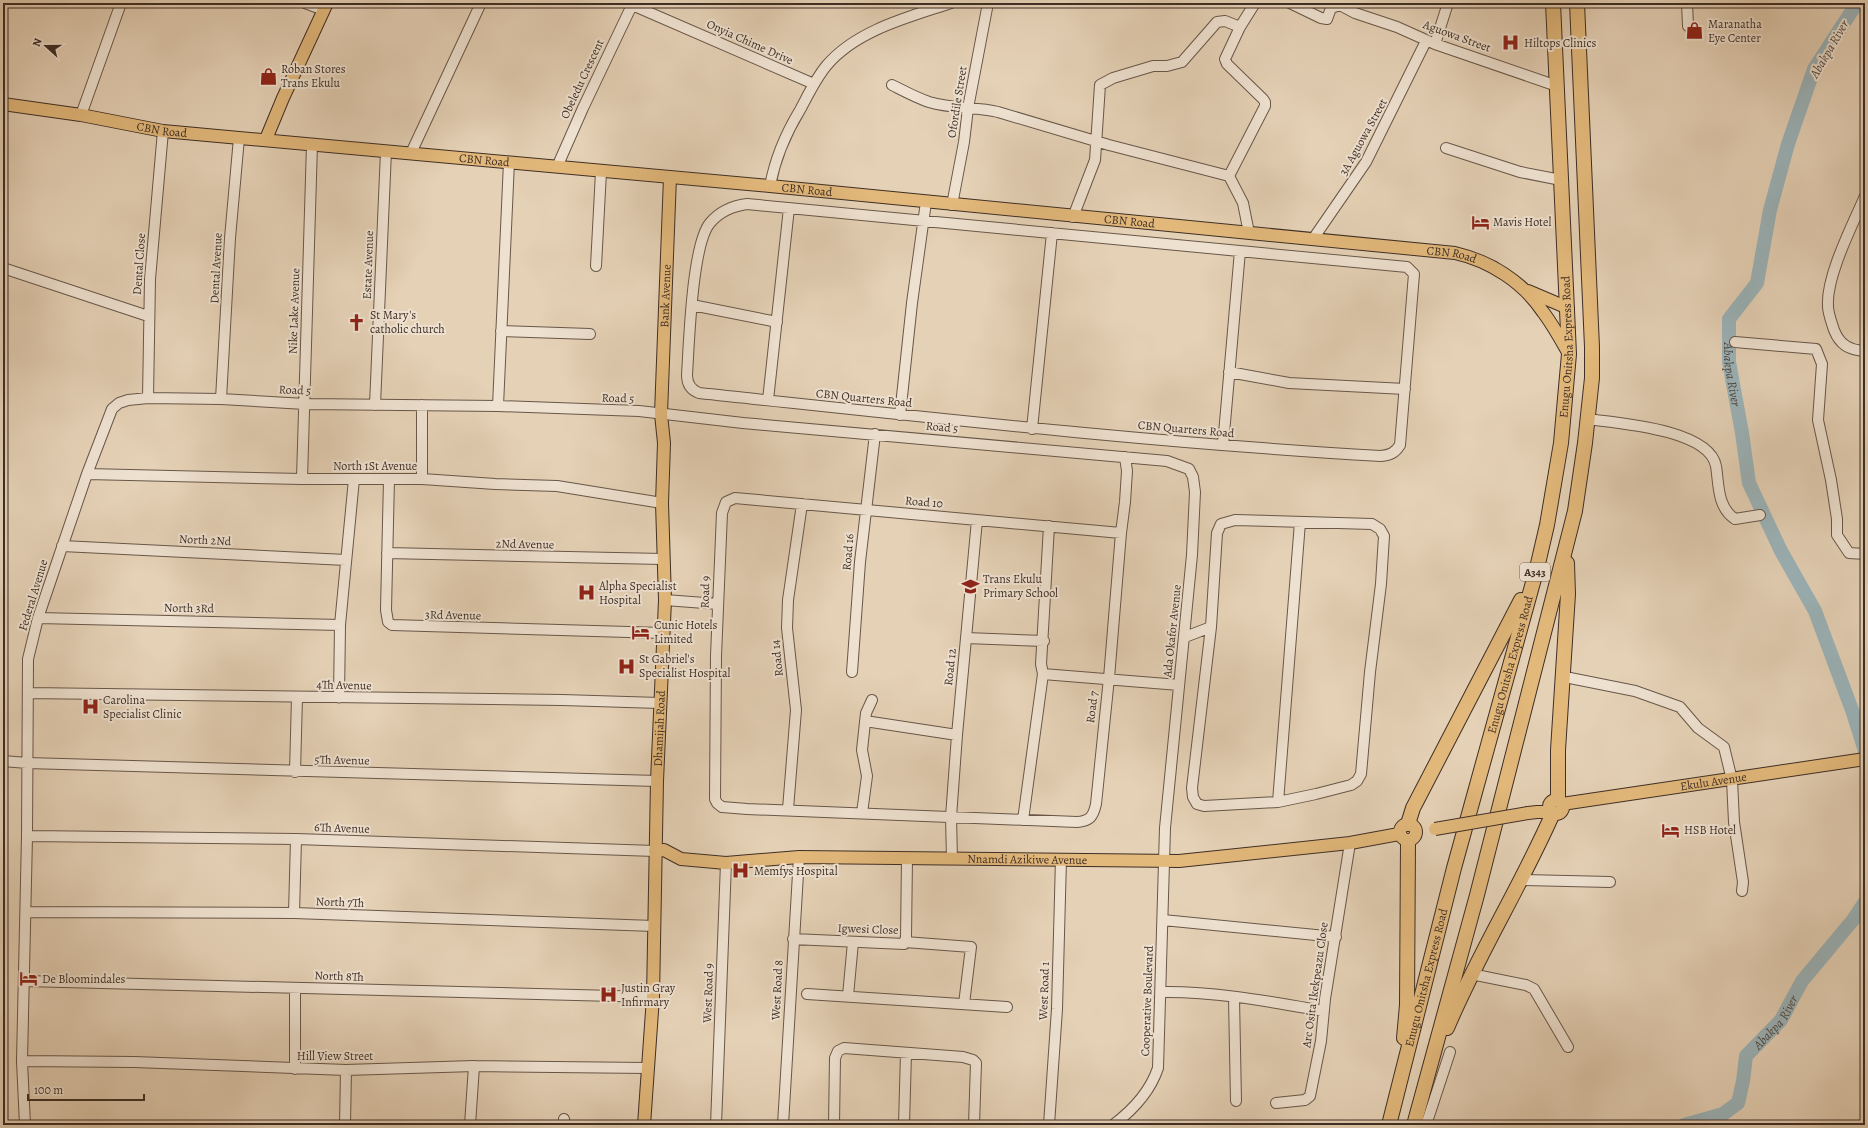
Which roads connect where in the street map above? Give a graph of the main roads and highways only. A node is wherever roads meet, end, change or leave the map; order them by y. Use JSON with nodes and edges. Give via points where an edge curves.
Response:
{"nodes":[{"id":1,"x":1553,"y":3,"type":"edge"},
{"id":2,"x":1577,"y":3,"type":"edge"},
{"id":3,"x":326,"y":6,"type":"edge"},
{"id":4,"x":3,"y":104,"type":"edge"},
{"id":5,"x":266,"y":139,"type":"junction"},
{"id":6,"x":670,"y":177,"type":"junction"},
{"id":7,"x":1524,"y":290,"type":"junction"},
{"id":8,"x":1568,"y":308,"type":"junction"},
{"id":9,"x":1569,"y":354,"type":"junction"},
{"id":10,"x":661,"y":414,"type":"joint"},
{"id":11,"x":1566,"y":545,"type":"junction"},
{"id":12,"x":1537,"y":568,"type":"junction"},
{"id":13,"x":1865,"y":759,"type":"edge"},
{"id":14,"x":1555,"y":806,"type":"junction"},
{"id":15,"x":1408,"y":832,"type":"junction"},
{"id":16,"x":655,"y":851,"type":"junction"},
{"id":17,"x":1433,"y":1054,"type":"junction"},
{"id":18,"x":1399,"y":1088,"type":"junction"},
{"id":19,"x":644,"y":1125,"type":"edge"},
{"id":20,"x":1389,"y":1125,"type":"edge"},
{"id":21,"x":1414,"y":1125,"type":"edge"}],
"edges":[{"from":1,"to":8,"type":"highway","name":"Enugu Onitsha Express Road","number":"A343"},
{"from":2,"to":11,"type":"highway","name":"Enugu Onitsha Express Road","number":"A343","via":[[1592,378],[1581,480]]},
{"from":3,"to":5,"type":"main road"},
{"from":4,"to":5,"type":"main road","name":"CBN Road","via":[[81,114],[163,131]]},
{"from":5,"to":6,"type":"main road","name":"CBN Road"},
{"from":6,"to":7,"type":"main road","name":"CBN Road","via":[[1455,253],[1471,256],[1488,264]]},
{"from":6,"to":10,"type":"main road","name":"Bank Avenue"},
{"from":7,"to":8,"type":"main road"},
{"from":7,"to":9,"type":"main road","name":"CBN Road","via":[[1543,311]]},
{"from":8,"to":9,"type":"highway","name":"Enugu Onitsha Express Road","number":"A343"},
{"from":9,"to":12,"type":"highway","name":"Enugu Onitsha Express Road","number":"A343","via":[[1561,443]]},
{"from":10,"to":16,"type":"main road","name":"Dhamijah Road","via":[[664,444],[662,503],[665,600]]},
{"from":11,"to":14,"type":"highway","via":[[1568,594]]},
{"from":11,"to":17,"type":"highway","name":"Enugu Onitsha Express Road","number":"A343"},
{"from":12,"to":15,"type":"highway","via":[[1413,808]]},
{"from":12,"to":18,"type":"highway","name":"Enugu Onitsha Express Road","number":"A343","via":[[1454,868]]},
{"from":13,"to":14,"type":"main road","name":"Ekulu Avenue"},
{"from":14,"to":15,"type":"main road","name":"Nnamdi Azikiwe Avenue","bridge":true,"via":[[1532,813]]},
{"from":14,"to":17,"type":"highway","via":[[1471,974],[1440,1045]]},
{"from":15,"to":16,"type":"main road","name":"Nnamdi Azikiwe Avenue","via":[[1350,843],[1206,860],[1163,862],[799,857],[726,863],[682,859],[664,850]]},
{"from":15,"to":18,"type":"highway","via":[[1407,1005]]},
{"from":16,"to":19,"type":"main road","name":"Dhamijah Road","via":[[653,998]]},
{"from":17,"to":21,"type":"highway","name":"Enugu Onitsha Express Road","number":"A343"},
{"from":18,"to":20,"type":"highway","name":"Enugu Onitsha Express Road","number":"A343"}]}
